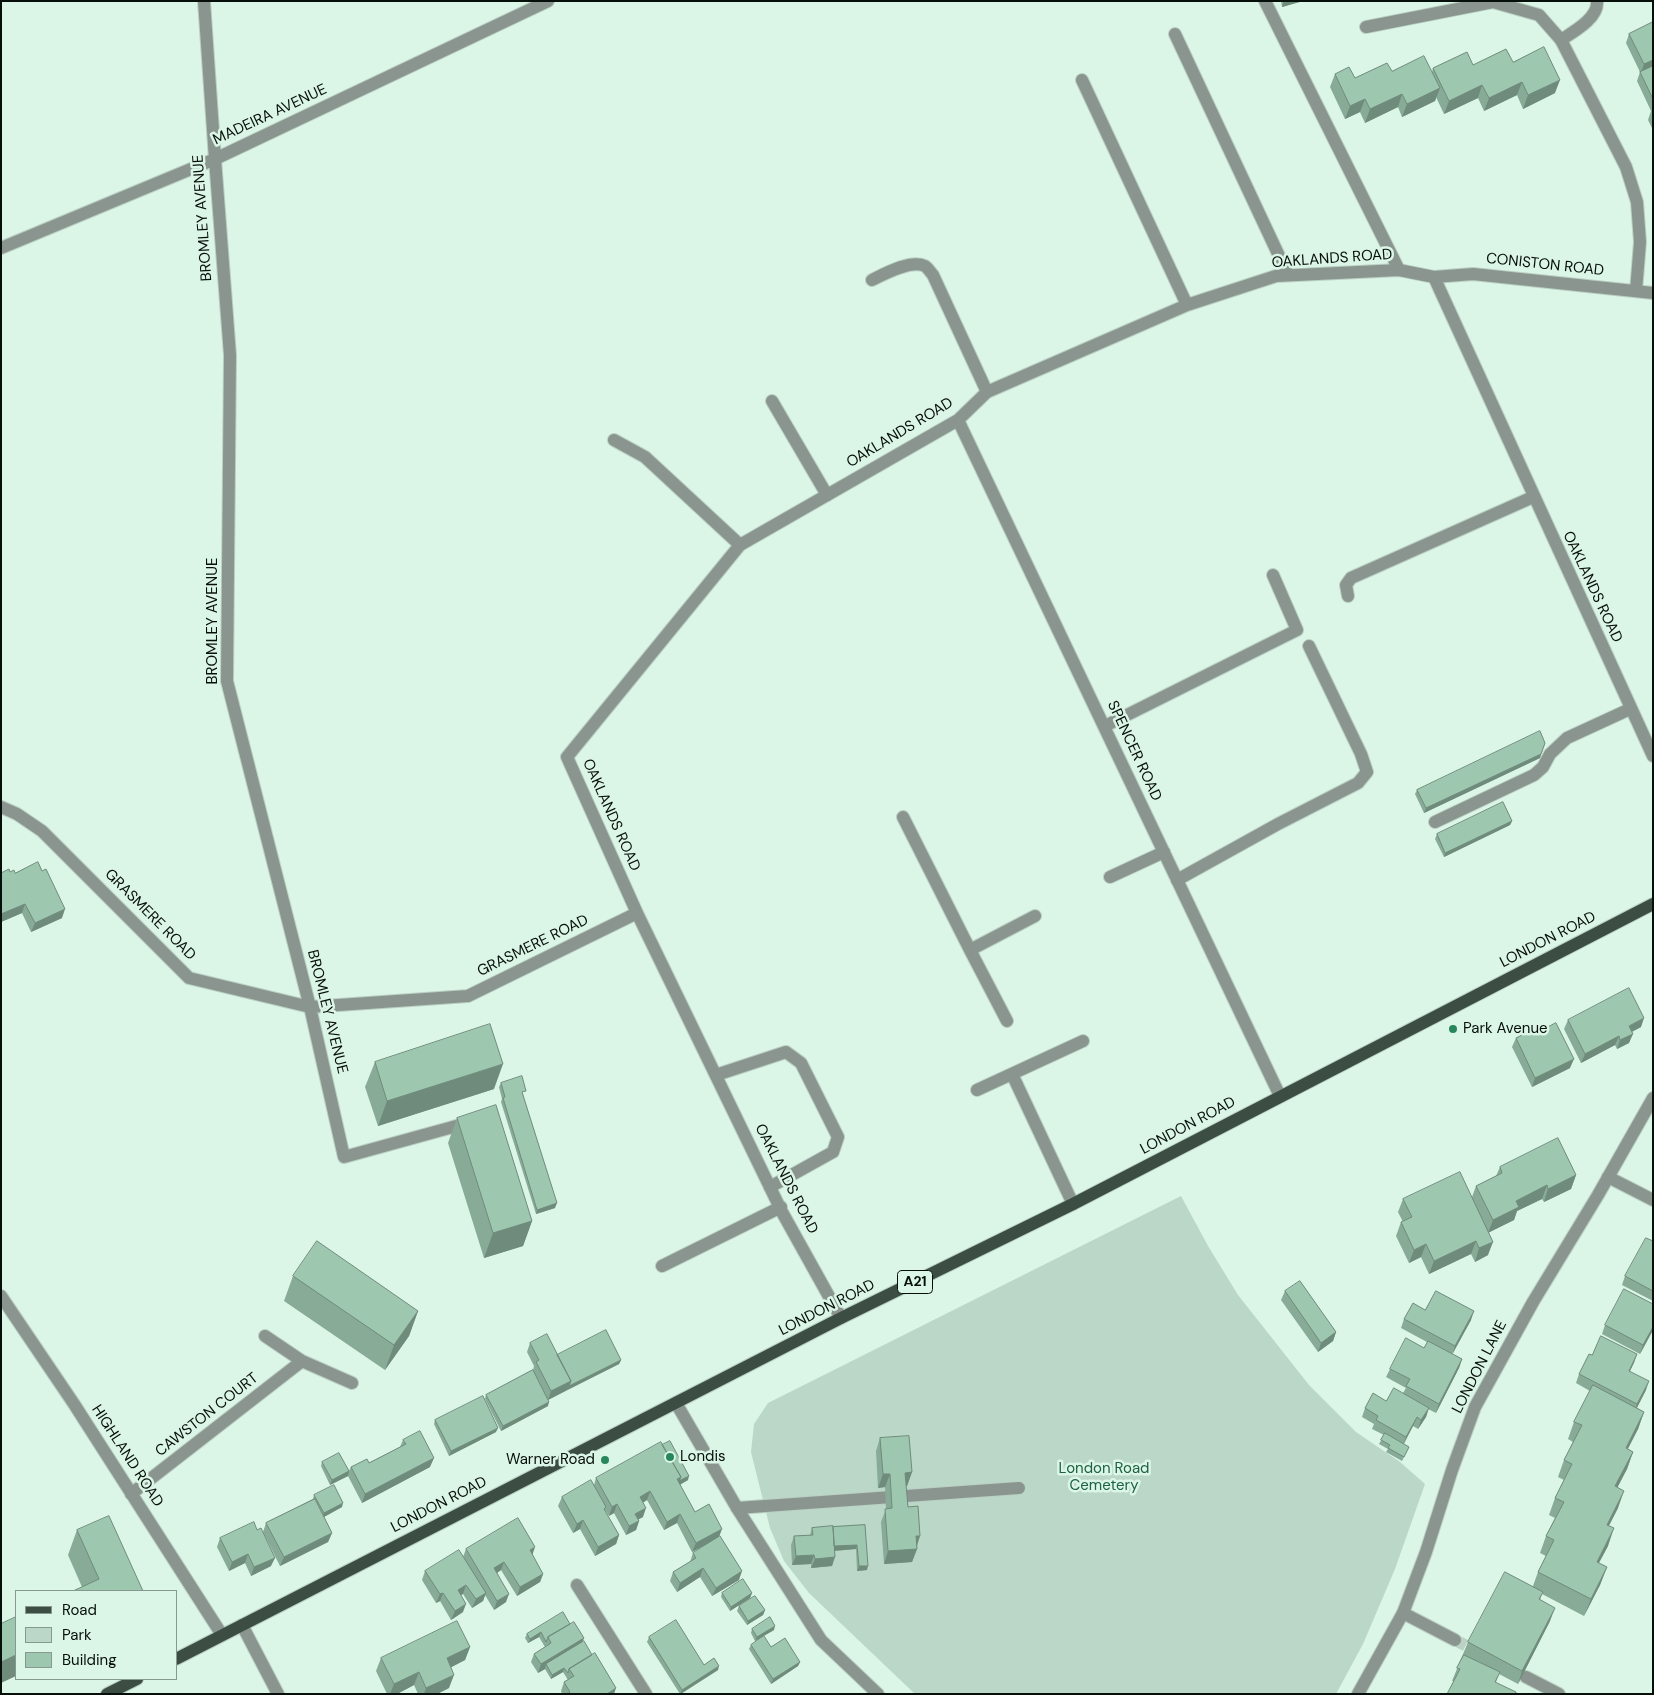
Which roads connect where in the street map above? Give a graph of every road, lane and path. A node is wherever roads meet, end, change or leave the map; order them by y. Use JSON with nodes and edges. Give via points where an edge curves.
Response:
{"nodes":[{"id":1,"x":204,"y":1,"type":"edge"},
{"id":2,"x":548,"y":1,"type":"edge"},
{"id":3,"x":1266,"y":1,"type":"edge"},
{"id":4,"x":1597,"y":1,"type":"edge"},
{"id":5,"x":1366,"y":28,"type":"dead end"},
{"id":6,"x":1175,"y":34,"type":"dead end"},
{"id":7,"x":1561,"y":40,"type":"junction"},
{"id":8,"x":1082,"y":80,"type":"dead end"},
{"id":9,"x":215,"y":159,"type":"junction"},
{"id":10,"x":1,"y":248,"type":"edge"},
{"id":11,"x":1399,"y":270,"type":"junction"},
{"id":12,"x":1288,"y":275,"type":"junction"},
{"id":13,"x":1434,"y":278,"type":"junction"},
{"id":14,"x":872,"y":280,"type":"dead end"},
{"id":15,"x":1636,"y":291,"type":"junction"},
{"id":16,"x":1653,"y":293,"type":"edge"},
{"id":17,"x":1187,"y":305,"type":"junction"},
{"id":18,"x":987,"y":392,"type":"junction"},
{"id":19,"x":772,"y":401,"type":"dead end"},
{"id":20,"x":958,"y":420,"type":"junction"},
{"id":21,"x":614,"y":440,"type":"dead end"},
{"id":22,"x":827,"y":495,"type":"junction"},
{"id":23,"x":1533,"y":497,"type":"junction"},
{"id":24,"x":740,"y":545,"type":"junction"},
{"id":25,"x":1274,"y":575,"type":"dead end"},
{"id":26,"x":1348,"y":596,"type":"dead end"},
{"id":27,"x":1309,"y":646,"type":"dead end"},
{"id":28,"x":1632,"y":713,"type":"junction"},
{"id":29,"x":1105,"y":726,"type":"junction"},
{"id":30,"x":1653,"y":756,"type":"edge"},
{"id":31,"x":1,"y":807,"type":"edge"},
{"id":32,"x":903,"y":817,"type":"dead end"},
{"id":33,"x":1435,"y":822,"type":"dead end"},
{"id":34,"x":1164,"y":852,"type":"junction"},
{"id":35,"x":1110,"y":877,"type":"dead end"},
{"id":36,"x":1177,"y":880,"type":"junction"},
{"id":37,"x":1653,"y":904,"type":"edge"},
{"id":38,"x":637,"y":913,"type":"junction"},
{"id":39,"x":1035,"y":916,"type":"dead end"},
{"id":40,"x":970,"y":950,"type":"junction"},
{"id":41,"x":310,"y":1007,"type":"junction"},
{"id":42,"x":1007,"y":1021,"type":"dead end"},
{"id":43,"x":1083,"y":1041,"type":"dead end"},
{"id":44,"x":1012,"y":1074,"type":"junction"},
{"id":45,"x":716,"y":1075,"type":"junction"},
{"id":46,"x":977,"y":1090,"type":"dead end"},
{"id":47,"x":1280,"y":1096,"type":"junction"},
{"id":48,"x":1653,"y":1098,"type":"edge"},
{"id":49,"x":479,"y":1120,"type":"edge"},
{"id":50,"x":1608,"y":1177,"type":"junction"},
{"id":51,"x":770,"y":1187,"type":"junction"},
{"id":52,"x":1653,"y":1200,"type":"edge"},
{"id":53,"x":1073,"y":1204,"type":"junction"},
{"id":54,"x":781,"y":1207,"type":"junction"},
{"id":55,"x":662,"y":1266,"type":"dead end"},
{"id":56,"x":1,"y":1296,"type":"edge"},
{"id":57,"x":842,"y":1318,"type":"junction"},
{"id":58,"x":265,"y":1336,"type":"dead end"},
{"id":59,"x":302,"y":1361,"type":"junction"},
{"id":60,"x":352,"y":1382,"type":"dead end"},
{"id":61,"x":676,"y":1403,"type":"junction"},
{"id":62,"x":1019,"y":1488,"type":"dead end"},
{"id":63,"x":132,"y":1494,"type":"junction"},
{"id":64,"x":737,"y":1508,"type":"junction"},
{"id":65,"x":577,"y":1585,"type":"dead end"},
{"id":66,"x":1403,"y":1613,"type":"junction"},
{"id":67,"x":242,"y":1625,"type":"junction"},
{"id":68,"x":222,"y":1635,"type":"junction"},
{"id":69,"x":1455,"y":1640,"type":"tunnel mouth"},
{"id":70,"x":178,"y":1658,"type":"edge"},
{"id":71,"x":1526,"y":1677,"type":"edge"},
{"id":72,"x":135,"y":1680,"type":"edge"},
{"id":73,"x":107,"y":1694,"type":"edge"},
{"id":74,"x":278,"y":1694,"type":"edge"},
{"id":75,"x":646,"y":1694,"type":"edge"},
{"id":76,"x":878,"y":1694,"type":"edge"},
{"id":77,"x":1358,"y":1694,"type":"edge"},
{"id":78,"x":1559,"y":1694,"type":"edge"}],
"edges":[{"from":1,"to":9,"type":"street","name":"BROMLEY AVENUE"},
{"from":2,"to":9,"type":"street","name":"MADEIRA AVENUE"},
{"from":3,"to":11,"type":"street"},
{"from":4,"to":7,"type":"street","via":[[1585,25]]},
{"from":5,"to":7,"type":"street","via":[[1492,2],[1539,15]]},
{"from":6,"to":12,"type":"street"},
{"from":7,"to":15,"type":"street","via":[[1626,167],[1637,202],[1640,242]]},
{"from":8,"to":17,"type":"street"},
{"from":9,"to":10,"type":"street","name":"MADEIRA AVENUE"},
{"from":9,"to":41,"type":"street","name":"BROMLEY AVENUE","via":[[230,356],[227,681]]},
{"from":11,"to":12,"type":"street","name":"OAKLANDS ROAD"},
{"from":11,"to":13,"type":"street","name":"OAKLANDS ROAD"},
{"from":12,"to":17,"type":"street","name":"OAKLANDS ROAD"},
{"from":13,"to":15,"type":"street","name":"CONISTON ROAD","via":[[1473,274]]},
{"from":13,"to":23,"type":"street","name":"OAKLANDS ROAD"},
{"from":14,"to":18,"type":"street","via":[[902,267],[924,266],[933,275]]},
{"from":15,"to":16,"type":"street","name":"CONISTON ROAD"},
{"from":17,"to":18,"type":"street","name":"OAKLANDS ROAD"},
{"from":18,"to":20,"type":"street","name":"OAKLANDS ROAD"},
{"from":19,"to":22,"type":"street"},
{"from":20,"to":22,"type":"street","name":"OAKLANDS ROAD"},
{"from":20,"to":29,"type":"street","name":"SPENCER ROAD"},
{"from":21,"to":24,"type":"street","via":[[645,457]]},
{"from":22,"to":24,"type":"street","name":"OAKLANDS ROAD"},
{"from":23,"to":26,"type":"street","via":[[1351,578],[1346,585]]},
{"from":23,"to":28,"type":"street","name":"OAKLANDS ROAD"},
{"from":24,"to":38,"type":"street","name":"OAKLANDS ROAD","via":[[566,757]]},
{"from":25,"to":29,"type":"street","via":[[1297,630]]},
{"from":27,"to":36,"type":"street","via":[[1367,772],[1358,783]]},
{"from":28,"to":30,"type":"street","name":"OAKLANDS ROAD"},
{"from":28,"to":33,"type":"street","via":[[1567,738],[1534,775]]},
{"from":29,"to":34,"type":"street","name":"SPENCER ROAD"},
{"from":31,"to":41,"type":"street","name":"GRASMERE ROAD","via":[[42,831],[189,978]]},
{"from":32,"to":40,"type":"street"},
{"from":34,"to":35,"type":"street"},
{"from":34,"to":36,"type":"street","name":"SPENCER ROAD"},
{"from":36,"to":47,"type":"street","name":"SPENCER ROAD"},
{"from":37,"to":47,"type":"main road","name":"LONDON ROAD","number":"A21"},
{"from":38,"to":41,"type":"street","name":"GRASMERE ROAD","via":[[468,996]]},
{"from":38,"to":45,"type":"street","name":"OAKLANDS ROAD"},
{"from":39,"to":40,"type":"street"},
{"from":40,"to":42,"type":"street"},
{"from":41,"to":49,"type":"street","name":"BROMLEY AVENUE","via":[[344,1157]]},
{"from":43,"to":44,"type":"street"},
{"from":44,"to":46,"type":"street"},
{"from":44,"to":53,"type":"street"},
{"from":45,"to":51,"type":"street","name":"OAKLANDS ROAD"},
{"from":45,"to":51,"type":"street","via":[[786,1052],[800,1063],[838,1138],[833,1152]]},
{"from":47,"to":53,"type":"main road","name":"LONDON ROAD","number":"A21"},
{"from":48,"to":50,"type":"street","name":"LONDON LANE"},
{"from":50,"to":52,"type":"street"},
{"from":50,"to":66,"type":"street","name":"LONDON LANE","via":[[1475,1407]]},
{"from":51,"to":54,"type":"street","name":"OAKLANDS ROAD"},
{"from":53,"to":57,"type":"main road","name":"LONDON ROAD","number":"A21"},
{"from":54,"to":55,"type":"street"},
{"from":54,"to":57,"type":"street","name":"OAKLANDS ROAD"},
{"from":56,"to":63,"type":"street","name":"HIGHLAND ROAD"},
{"from":57,"to":61,"type":"main road","name":"LONDON ROAD","number":"A21"},
{"from":58,"to":59,"type":"street"},
{"from":59,"to":60,"type":"street"},
{"from":59,"to":63,"type":"street","name":"CAWSTON COURT"},
{"from":61,"to":64,"type":"street"},
{"from":61,"to":67,"type":"main road","name":"LONDON ROAD","number":"A21"},
{"from":62,"to":64,"type":"street"},
{"from":63,"to":68,"type":"street","name":"HIGHLAND ROAD"},
{"from":64,"to":76,"type":"street","via":[[821,1640]]},
{"from":65,"to":75,"type":"street"},
{"from":66,"to":69,"type":"street"},
{"from":66,"to":77,"type":"street","name":"LONDON LANE"},
{"from":67,"to":68,"type":"main road","name":"LONDON ROAD","number":"A21"},
{"from":67,"to":74,"type":"street"},
{"from":68,"to":70,"type":"main road","name":"LONDON ROAD","number":"A21"},
{"from":71,"to":78,"type":"street"},
{"from":72,"to":73,"type":"main road"}]}
